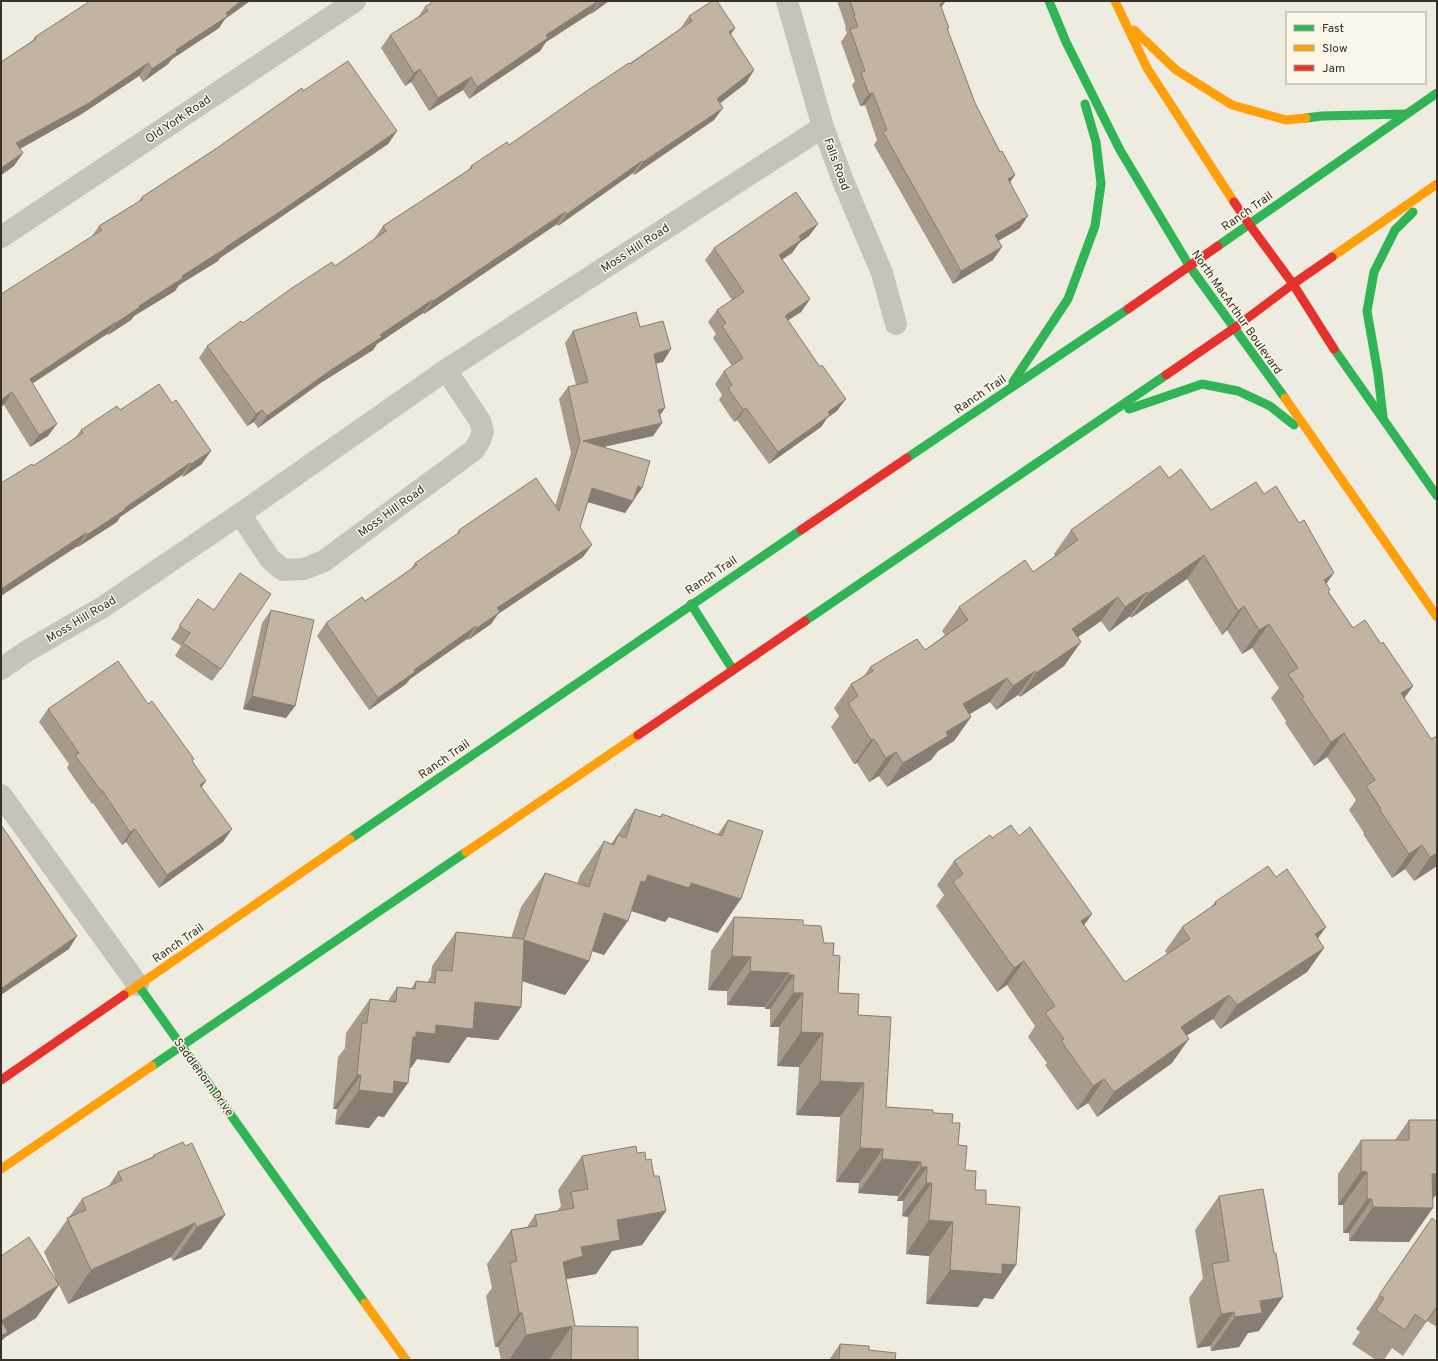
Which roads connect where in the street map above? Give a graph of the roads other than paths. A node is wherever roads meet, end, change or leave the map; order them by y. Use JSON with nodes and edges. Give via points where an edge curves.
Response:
{"nodes":[{"id":1,"x":355,"y":1,"type":"edge"},
{"id":2,"x":787,"y":1,"type":"edge"},
{"id":3,"x":1049,"y":1,"type":"edge"},
{"id":4,"x":1115,"y":1,"type":"edge"},
{"id":5,"x":1124,"y":20,"type":"junction"},
{"id":6,"x":1066,"y":42,"type":"junction"},
{"id":7,"x":1437,"y":93,"type":"edge"},
{"id":8,"x":1406,"y":114,"type":"junction"},
{"id":9,"x":824,"y":127,"type":"junction"},
{"id":10,"x":1437,"y":184,"type":"edge"},
{"id":11,"x":1437,"y":188,"type":"edge"},
{"id":12,"x":1250,"y":224,"type":"junction"},
{"id":13,"x":1,"y":237,"type":"edge"},
{"id":14,"x":1190,"y":267,"type":"junction"},
{"id":15,"x":1293,"y":284,"type":"junction"},
{"id":16,"x":896,"y":324,"type":"dead end"},
{"id":17,"x":1233,"y":329,"type":"junction"},
{"id":18,"x":446,"y":370,"type":"junction"},
{"id":19,"x":1006,"y":391,"type":"junction"},
{"id":20,"x":1383,"y":418,"type":"junction"},
{"id":21,"x":1101,"y":419,"type":"junction"},
{"id":22,"x":1316,"y":442,"type":"junction"},
{"id":23,"x":1437,"y":496,"type":"edge"},
{"id":24,"x":240,"y":514,"type":"junction"},
{"id":25,"x":691,"y":604,"type":"junction"},
{"id":26,"x":1437,"y":617,"type":"edge"},
{"id":27,"x":1,"y":669,"type":"edge"},
{"id":28,"x":733,"y":670,"type":"junction"},
{"id":29,"x":1,"y":795,"type":"edge"},
{"id":30,"x":138,"y":985,"type":"junction"},
{"id":31,"x":181,"y":1046,"type":"junction"},
{"id":32,"x":1,"y":1080,"type":"edge"},
{"id":33,"x":1,"y":1170,"type":"edge"},
{"id":34,"x":406,"y":1360,"type":"edge"}],
"edges":[{"from":1,"to":13,"type":"street","name":"Old York Road"},
{"from":2,"to":9,"type":"street","name":"Falls Road"},
{"from":3,"to":6,"type":"main road","name":"North MacArthur Boulevard"},
{"from":4,"to":5,"type":"main road"},
{"from":5,"to":8,"type":"main road","via":[[1176,70],[1232,105],[1286,120],[1322,116]]},
{"from":5,"to":12,"type":"main road","via":[[1147,68]]},
{"from":6,"to":14,"type":"main road","name":"North MacArthur Boulevard","via":[[1120,150]]},
{"from":6,"to":19,"type":"main road","via":[[1096,142],[1101,184],[1095,226],[1068,299]]},
{"from":7,"to":8,"type":"main road","name":"Ranch Trail"},
{"from":8,"to":12,"type":"main road","name":"Ranch Trail"},
{"from":9,"to":16,"type":"street","name":"Falls Road","via":[[843,181],[882,273]]},
{"from":9,"to":18,"type":"street","name":"Moss Hill Road"},
{"from":10,"to":15,"type":"main road"},
{"from":11,"to":20,"type":"main road","via":[[1395,230],[1374,272],[1367,311]]},
{"from":12,"to":14,"type":"main road","name":"Ranch Trail"},
{"from":12,"to":15,"type":"main road"},
{"from":14,"to":17,"type":"main road","name":"North MacArthur Boulevard"},
{"from":14,"to":19,"type":"main road","name":"Ranch Trail"},
{"from":15,"to":17,"type":"main road"},
{"from":15,"to":20,"type":"main road","via":[[1332,346]]},
{"from":17,"to":21,"type":"main road"},
{"from":17,"to":22,"type":"main road","name":"North MacArthur Boulevard"},
{"from":18,"to":24,"type":"street","name":"Moss Hill Road"},
{"from":18,"to":24,"type":"street","name":"Moss Hill Road","via":[[480,421],[483,431],[474,450],[324,561],[304,569],[283,570],[270,560]]},
{"from":19,"to":25,"type":"main road","name":"Ranch Trail"},
{"from":20,"to":23,"type":"main road"},
{"from":21,"to":22,"type":"main road","via":[[1202,384],[1238,391],[1270,406]]},
{"from":21,"to":28,"type":"main road"},
{"from":22,"to":26,"type":"main road","name":"North MacArthur Boulevard"},
{"from":24,"to":27,"type":"street","name":"Moss Hill Road","via":[[103,607]]},
{"from":25,"to":28,"type":"main road"},
{"from":25,"to":30,"type":"main road","name":"Ranch Trail"},
{"from":28,"to":31,"type":"main road"},
{"from":29,"to":30,"type":"street","name":"Saddlehorn Drive"},
{"from":30,"to":31,"type":"main road","name":"Saddlehorn Drive"},
{"from":30,"to":32,"type":"main road","name":"Ranch Trail"},
{"from":31,"to":33,"type":"main road"},
{"from":31,"to":34,"type":"main road","name":"Saddlehorn Drive"}]}
